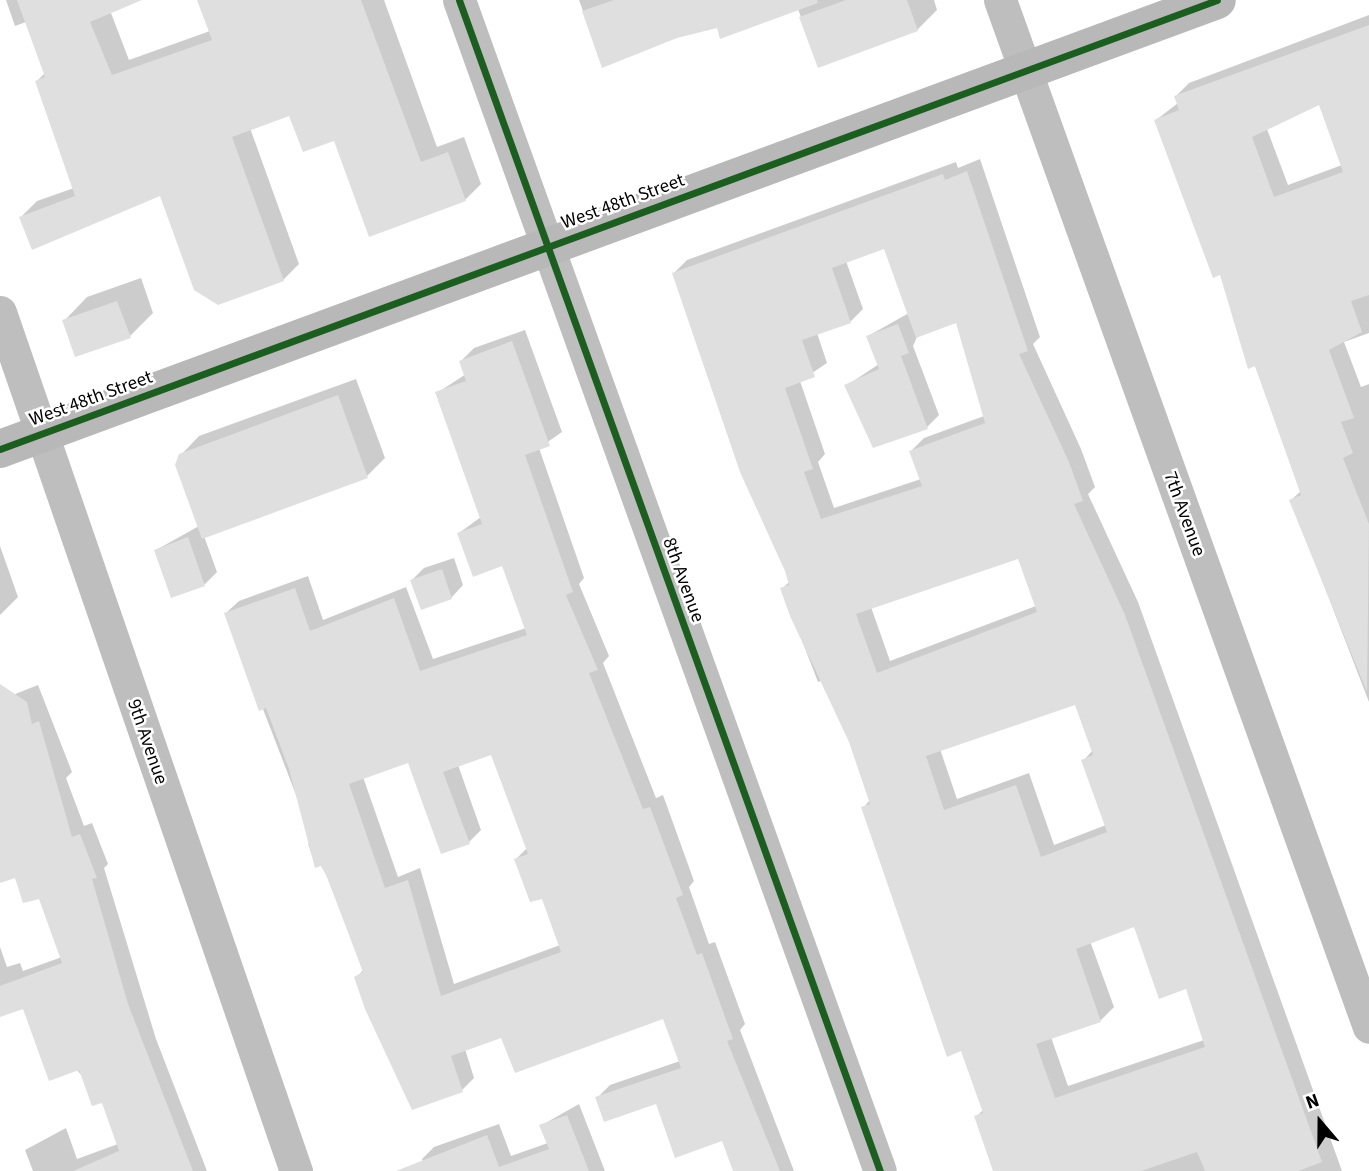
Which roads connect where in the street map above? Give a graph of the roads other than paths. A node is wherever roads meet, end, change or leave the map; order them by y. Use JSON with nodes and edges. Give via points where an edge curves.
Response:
{"nodes":[{"id":1,"x":459,"y":0,"type":"edge"},
{"id":2,"x":1000,"y":0,"type":"edge"},
{"id":3,"x":1217,"y":0,"type":"edge"},
{"id":4,"x":1025,"y":71,"type":"junction"},
{"id":5,"x":546,"y":247,"type":"junction"},
{"id":6,"x":0,"y":312,"type":"edge"},
{"id":7,"x":40,"y":435,"type":"junction"},
{"id":8,"x":0,"y":449,"type":"edge"},
{"id":9,"x":1369,"y":1027,"type":"edge"},
{"id":10,"x":296,"y":1171,"type":"edge"},
{"id":11,"x":880,"y":1171,"type":"edge"}],
"edges":[{"from":1,"to":5,"type":"street","name":"8th Avenue"},
{"from":2,"to":4,"type":"street","name":"7th Avenue"},
{"from":3,"to":4,"type":"street","name":"West 48th Street"},
{"from":4,"to":5,"type":"street","name":"West 48th Street"},
{"from":4,"to":9,"type":"street","name":"7th Avenue"},
{"from":5,"to":7,"type":"street","name":"West 48th Street"},
{"from":5,"to":11,"type":"street","name":"8th Avenue"},
{"from":6,"to":7,"type":"street","name":"9th Avenue"},
{"from":7,"to":8,"type":"street","name":"West 48th Street"},
{"from":7,"to":10,"type":"street","name":"9th Avenue"}]}
